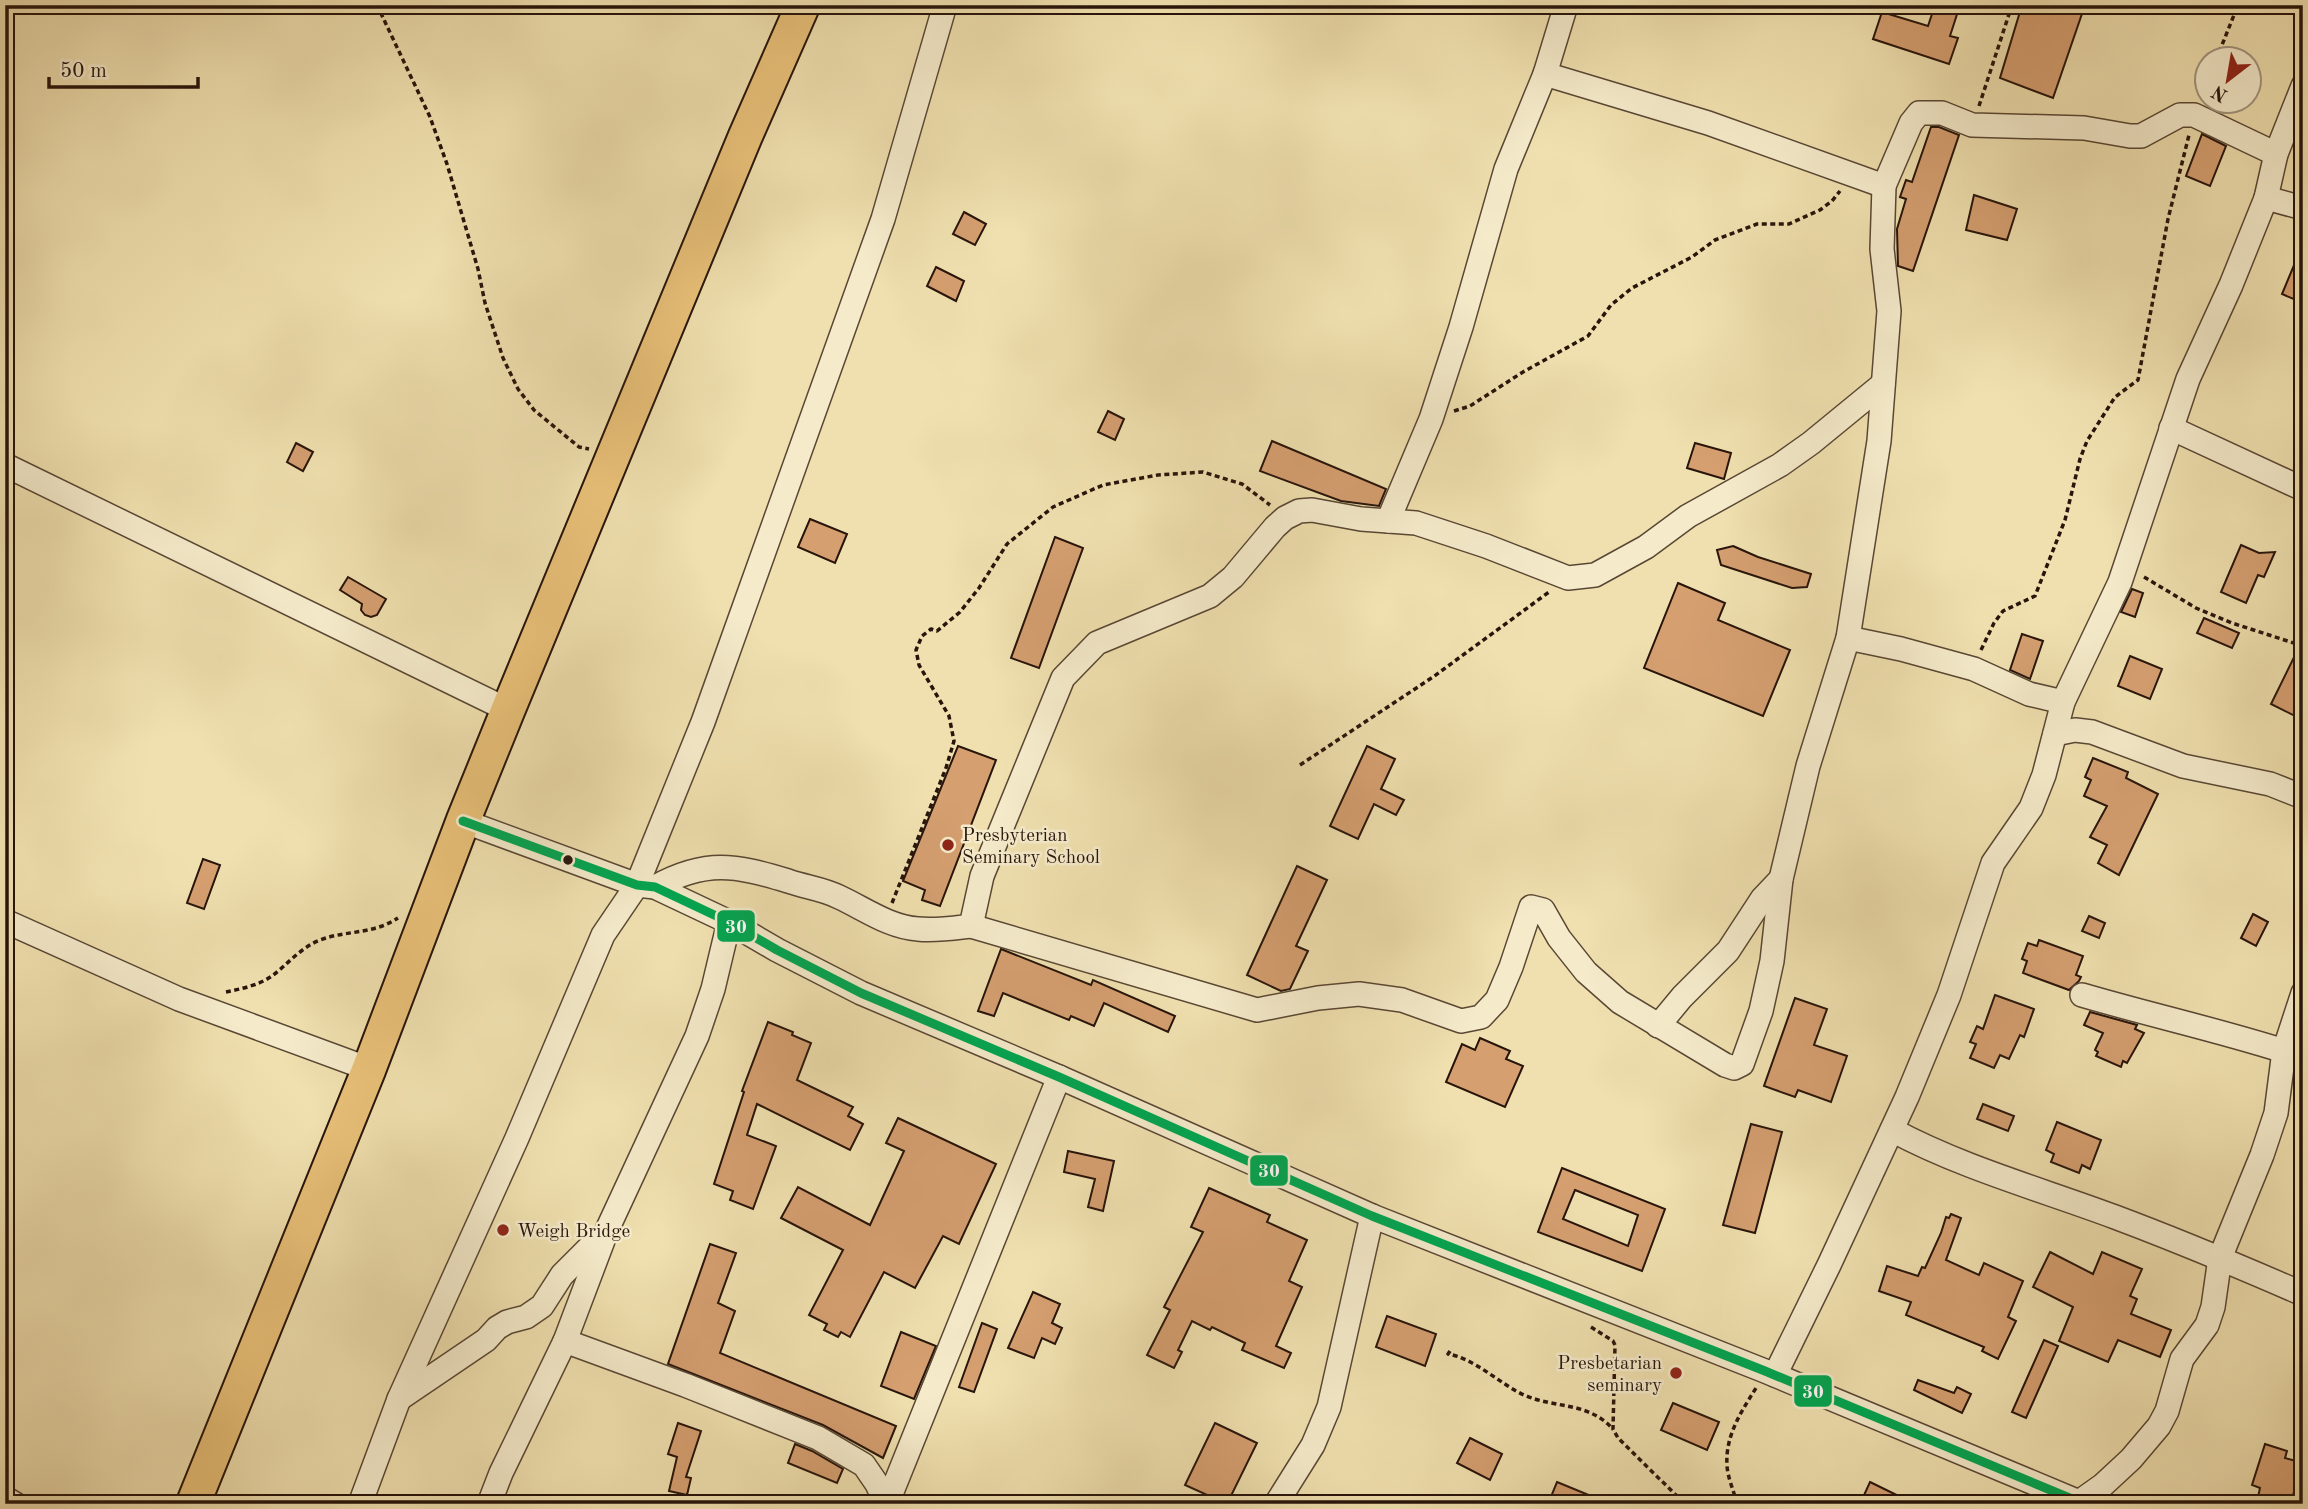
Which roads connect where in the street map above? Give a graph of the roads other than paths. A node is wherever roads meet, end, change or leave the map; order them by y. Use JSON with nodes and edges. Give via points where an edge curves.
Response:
{"nodes":[{"id":1,"x":803,"y":5,"type":"edge"},
{"id":2,"x":945,"y":5,"type":"edge"},
{"id":3,"x":1566,"y":5,"type":"edge"},
{"id":4,"x":1545,"y":74,"type":"junction"},
{"id":5,"x":2303,"y":86,"type":"edge"},
{"id":6,"x":2276,"y":155,"type":"junction"},
{"id":7,"x":1884,"y":186,"type":"junction"},
{"id":8,"x":2266,"y":198,"type":"junction"},
{"id":9,"x":2303,"y":208,"type":"edge"},
{"id":10,"x":1883,"y":384,"type":"junction"},
{"id":11,"x":2171,"y":428,"type":"junction"},
{"id":12,"x":5,"y":465,"type":"edge"},
{"id":13,"x":2303,"y":489,"type":"edge"},
{"id":14,"x":1388,"y":521,"type":"junction"},
{"id":15,"x":1848,"y":638,"type":"junction"},
{"id":16,"x":2063,"y":702,"type":"junction"},
{"id":17,"x":508,"y":710,"type":"junction"},
{"id":18,"x":2055,"y":734,"type":"junction"},
{"id":19,"x":2303,"y":797,"type":"edge"},
{"id":20,"x":463,"y":821,"type":"junction"},
{"id":21,"x":1781,"y":879,"type":"junction"},
{"id":22,"x":646,"y":886,"type":"junction"},
{"id":23,"x":5,"y":921,"type":"edge"},
{"id":24,"x":729,"y":922,"type":"junction"},
{"id":25,"x":971,"y":926,"type":"junction"},
{"id":26,"x":2303,"y":993,"type":"edge"},
{"id":27,"x":2082,"y":995,"type":"dead end"},
{"id":28,"x":1658,"y":1026,"type":"junction"},
{"id":29,"x":2284,"y":1051,"type":"junction"},
{"id":30,"x":369,"y":1069,"type":"junction"},
{"id":31,"x":1059,"y":1077,"type":"junction"},
{"id":32,"x":1892,"y":1130,"type":"junction"},
{"id":33,"x":1371,"y":1216,"type":"junction"},
{"id":34,"x":607,"y":1230,"type":"junction"},
{"id":35,"x":2220,"y":1258,"type":"junction"},
{"id":36,"x":2303,"y":1294,"type":"edge"},
{"id":37,"x":565,"y":1342,"type":"junction"},
{"id":38,"x":1770,"y":1373,"type":"junction"},
{"id":39,"x":399,"y":1399,"type":"junction"},
{"id":40,"x":1313,"y":1445,"type":"junction"},
{"id":41,"x":5,"y":1498,"type":"edge"},
{"id":42,"x":2073,"y":1502,"type":"edge"},
{"id":43,"x":15,"y":1504,"type":"edge"},
{"id":44,"x":193,"y":1504,"type":"edge"},
{"id":45,"x":360,"y":1504,"type":"edge"},
{"id":46,"x":489,"y":1504,"type":"edge"},
{"id":47,"x":886,"y":1504,"type":"edge"},
{"id":48,"x":1276,"y":1504,"type":"edge"},
{"id":49,"x":1293,"y":1504,"type":"edge"}],
"edges":[{"from":1,"to":17,"type":"highway"},
{"from":2,"to":22,"type":"street","via":[[883,219]]},
{"from":3,"to":4,"type":"street"},
{"from":4,"to":7,"type":"street","via":[[1708,123]]},
{"from":4,"to":14,"type":"street","via":[[1506,169],[1431,419]]},
{"from":5,"to":6,"type":"street"},
{"from":6,"to":7,"type":"street","via":[[2194,115],[2180,115],[2141,136],[2130,136],[2084,128],[1972,125],[1942,113],[1919,113]]},
{"from":6,"to":8,"type":"street"},
{"from":7,"to":10,"type":"street","via":[[1882,249],[1889,311]]},
{"from":8,"to":9,"type":"street"},
{"from":8,"to":11,"type":"street"},
{"from":10,"to":14,"type":"street","via":[[1780,465],[1595,575],[1568,578],[1416,523]]},
{"from":10,"to":15,"type":"street","via":[[1879,441]]},
{"from":11,"to":13,"type":"street"},
{"from":11,"to":16,"type":"street","via":[[2120,582]]},
{"from":12,"to":17,"type":"street"},
{"from":14,"to":25,"type":"street","via":[[1299,511],[1275,527],[1233,578],[1210,596],[1097,643],[1063,678],[982,876]]},
{"from":15,"to":16,"type":"street","via":[[1974,669],[2029,694]]},
{"from":15,"to":21,"type":"street","via":[[1808,766]]},
{"from":16,"to":18,"type":"street"},
{"from":17,"to":20,"type":"highway"},
{"from":18,"to":19,"type":"street","via":[[2092,732],[2183,766],[2270,784]]},
{"from":18,"to":32,"type":"street","via":[[2031,808],[1993,863],[1949,995]]},
{"from":20,"to":22,"type":"street"},
{"from":20,"to":30,"type":"highway"},
{"from":21,"to":28,"type":"street","via":[[1728,951]]},
{"from":21,"to":28,"type":"street","via":[[1772,961],[1761,1011],[1742,1063],[1734,1068],[1725,1065]]},
{"from":22,"to":24,"type":"street"},
{"from":22,"to":25,"type":"street","via":[[703,868],[734,867],[836,895],[886,921],[916,929]]},
{"from":22,"to":39,"type":"street","via":[[603,935]]},
{"from":23,"to":30,"type":"street","via":[[179,999]]},
{"from":24,"to":31,"type":"street","via":[[861,993]]},
{"from":24,"to":34,"type":"street","via":[[697,1036]]},
{"from":25,"to":28,"type":"street","via":[[1257,1010],[1359,994],[1402,1000],[1461,1021],[1481,1017],[1497,1000],[1531,907],[1537,907],[1543,909],[1586,972],[1620,1002]]},
{"from":26,"to":29,"type":"street"},
{"from":27,"to":29,"type":"street"},
{"from":29,"to":35,"type":"street","via":[[2273,1124]]},
{"from":30,"to":44,"type":"highway"},
{"from":31,"to":33,"type":"street"},
{"from":31,"to":47,"type":"street"},
{"from":32,"to":35,"type":"street","via":[[1950,1157]]},
{"from":32,"to":38,"type":"street"},
{"from":33,"to":38,"type":"street"},
{"from":33,"to":40,"type":"street","via":[[1329,1407]]},
{"from":34,"to":37,"type":"street"},
{"from":34,"to":39,"type":"street","via":[[562,1275],[533,1314],[507,1321]]},
{"from":35,"to":36,"type":"street"},
{"from":35,"to":42,"type":"street","via":[[2211,1316],[2182,1359],[2159,1426],[2103,1485]]},
{"from":37,"to":46,"type":"street"},
{"from":37,"to":47,"type":"street","via":[[818,1438],[864,1465]]},
{"from":38,"to":42,"type":"street"},
{"from":39,"to":45,"type":"street"},
{"from":40,"to":48,"type":"street"},
{"from":40,"to":49,"type":"street","via":[[1291,1486]]},
{"from":41,"to":43,"type":"street"}]}
